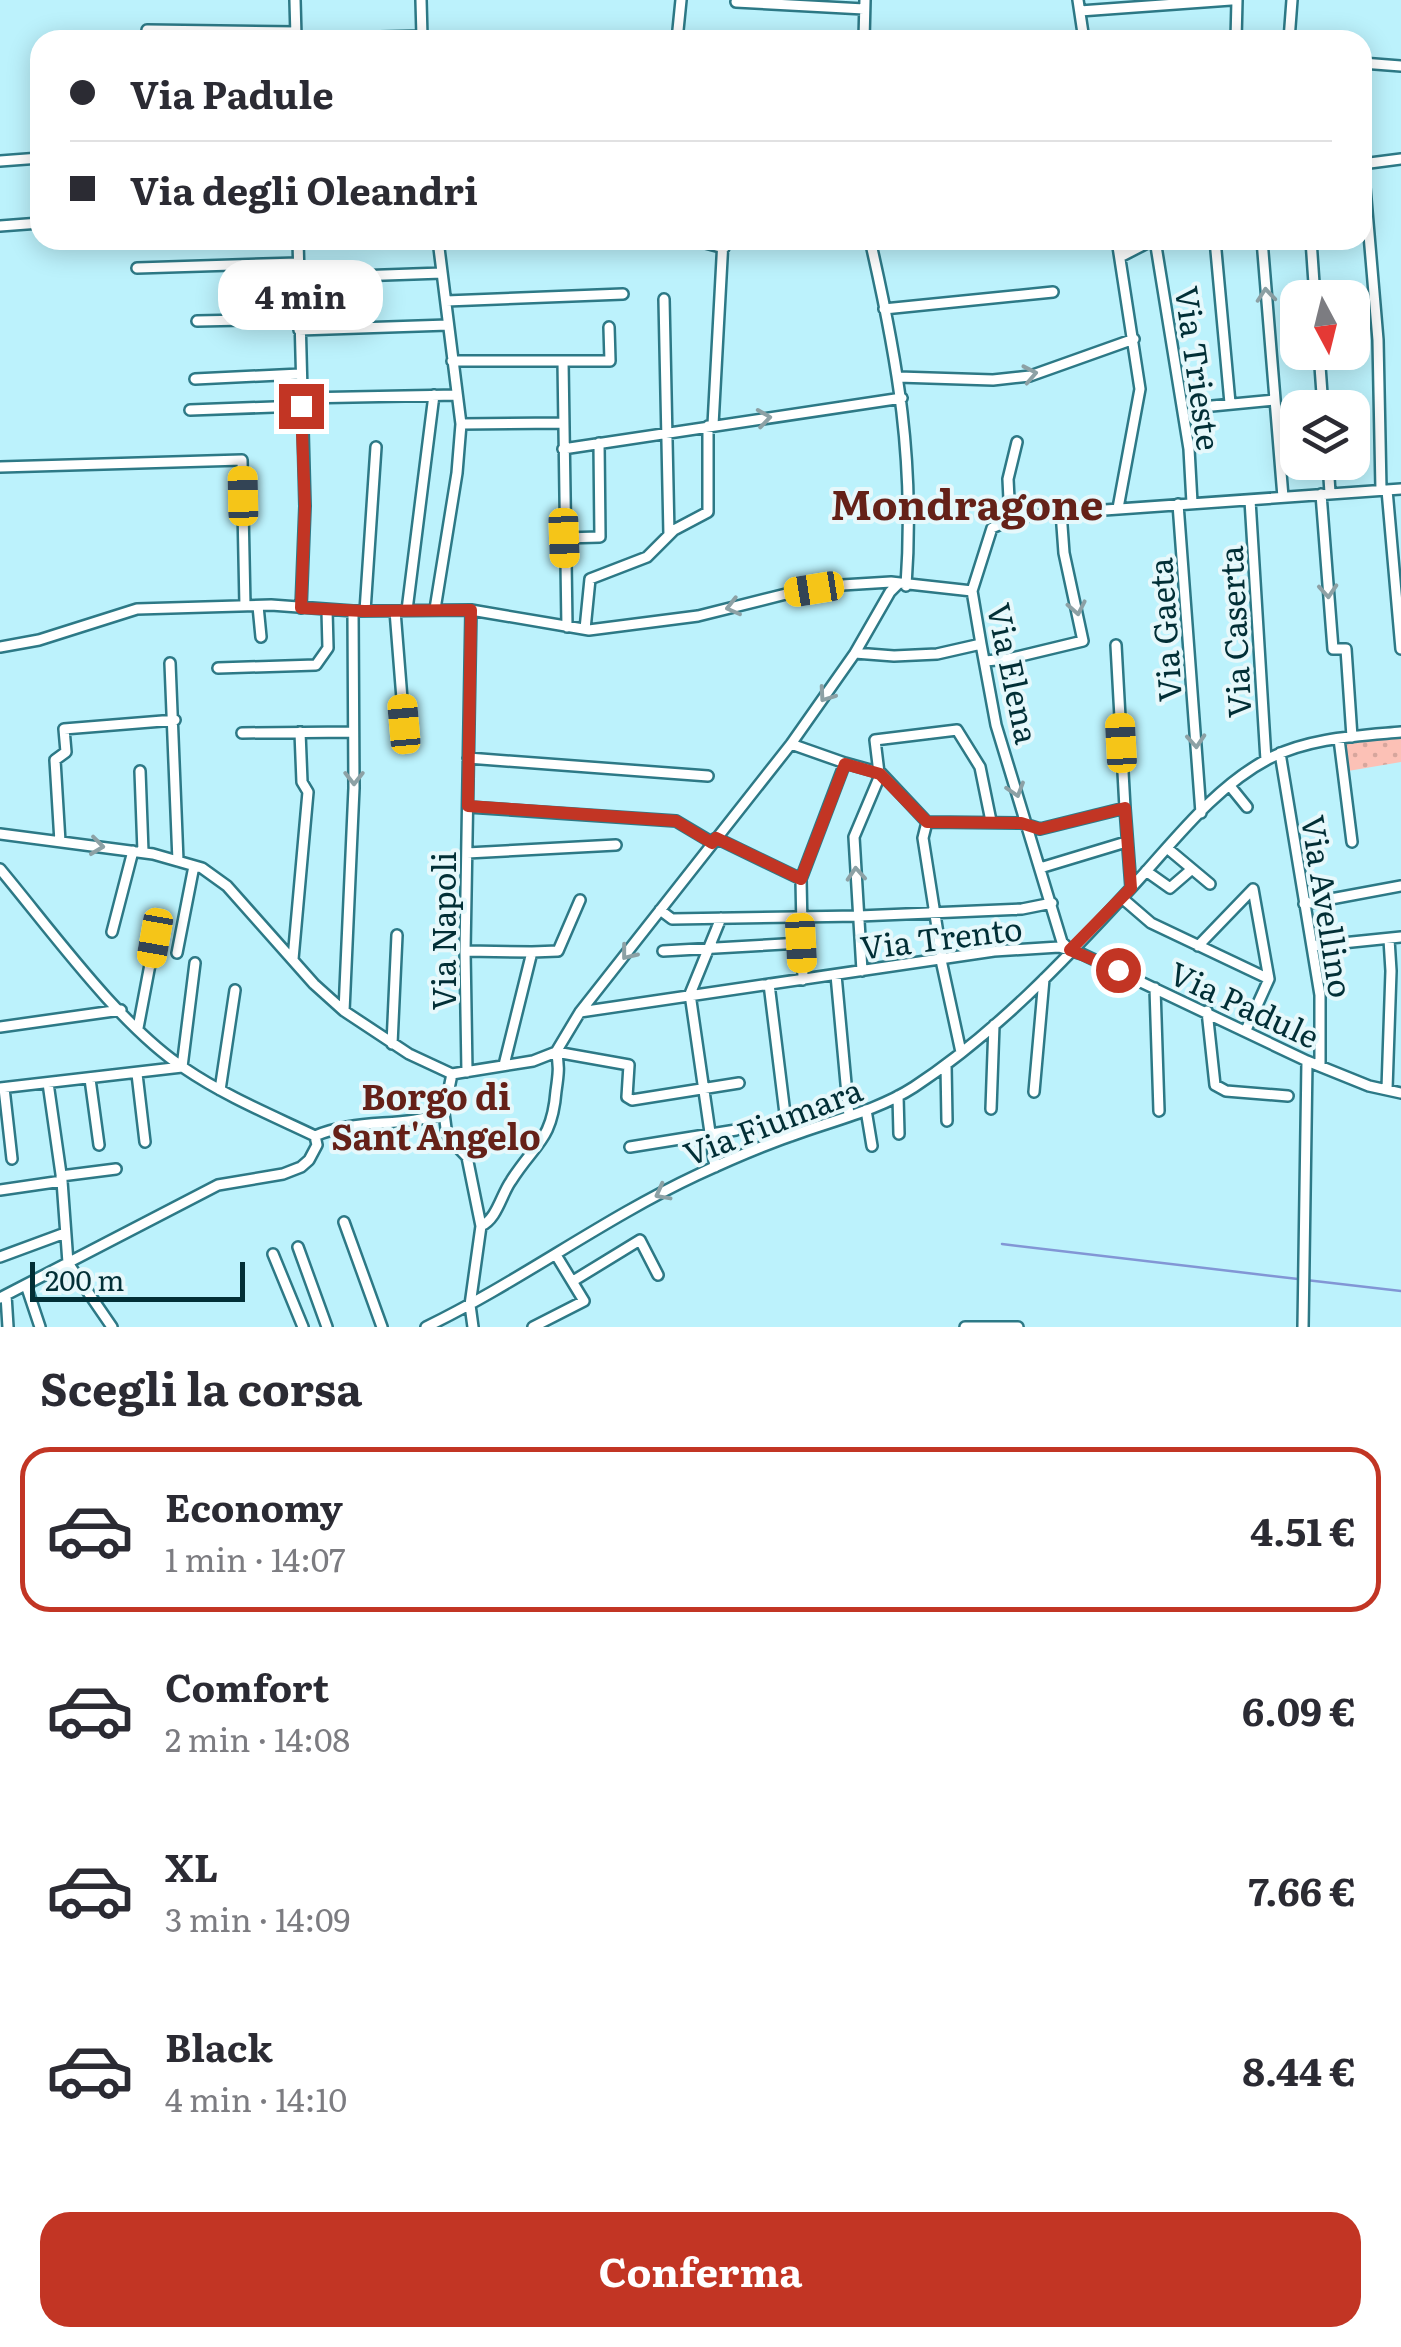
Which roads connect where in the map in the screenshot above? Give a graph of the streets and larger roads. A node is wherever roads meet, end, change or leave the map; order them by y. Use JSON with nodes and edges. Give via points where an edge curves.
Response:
{"nodes":[{"id":1,"x":295,"y":0,"type":"edge"},
{"id":2,"x":421,"y":0,"type":"edge"},
{"id":3,"x":681,"y":0,"type":"edge"},
{"id":4,"x":1234,"y":0,"type":"edge"},
{"id":5,"x":1292,"y":0,"type":"edge"},
{"id":6,"x":736,"y":2,"type":"edge"},
{"id":7,"x":864,"y":5,"type":"edge"},
{"id":8,"x":1079,"y":5,"type":"edge"},
{"id":9,"x":296,"y":30,"type":"edge"},
{"id":10,"x":422,"y":30,"type":"edge"},
{"id":11,"x":679,"y":30,"type":"edge"},
{"id":12,"x":1083,"y":30,"type":"edge"},
{"id":13,"x":1236,"y":30,"type":"edge"},
{"id":14,"x":1290,"y":30,"type":"edge"},
{"id":15,"x":1372,"y":65,"type":"edge"},
{"id":16,"x":1401,"y":66,"type":"edge"},
{"id":17,"x":30,"y":159,"type":"edge"},
{"id":18,"x":1401,"y":159,"type":"edge"},
{"id":19,"x":0,"y":161,"type":"edge"},
{"id":20,"x":1372,"y":163,"type":"edge"},
{"id":21,"x":30,"y":224,"type":"edge"},
{"id":22,"x":0,"y":226,"type":"edge"},
{"id":23,"x":298,"y":250,"type":"edge"},
{"id":24,"x":439,"y":250,"type":"edge"},
{"id":25,"x":723,"y":250,"type":"edge"},
{"id":26,"x":872,"y":250,"type":"edge"},
{"id":27,"x":1119,"y":250,"type":"edge"},
{"id":28,"x":1134,"y":250,"type":"edge"},
{"id":29,"x":1156,"y":250,"type":"edge"},
{"id":30,"x":1216,"y":250,"type":"edge"},
{"id":31,"x":1263,"y":250,"type":"edge"},
{"id":32,"x":1312,"y":250,"type":"edge"},
{"id":33,"x":1370,"y":250,"type":"edge"},
{"id":34,"x":1120,"y":257,"type":"junction"},
{"id":35,"x":298,"y":263,"type":"junction"},
{"id":36,"x":137,"y":268,"type":"dead end"},
{"id":37,"x":442,"y":272,"type":"junction"},
{"id":38,"x":299,"y":278,"type":"junction"},
{"id":39,"x":1314,"y":280,"type":"edge"},
{"id":40,"x":1053,"y":292,"type":"dead end"},
{"id":41,"x":623,"y":294,"type":"dead end"},
{"id":42,"x":664,"y":300,"type":"dead end"},
{"id":43,"x":446,"y":301,"type":"junction"},
{"id":44,"x":884,"y":310,"type":"junction"},
{"id":45,"x":197,"y":321,"type":"dead end"},
{"id":46,"x":299,"y":324,"type":"junction"},
{"id":47,"x":448,"y":326,"type":"junction"},
{"id":48,"x":609,"y":328,"type":"dead end"},
{"id":49,"x":1134,"y":338,"type":"junction"},
{"id":50,"x":452,"y":361,"type":"junction"},
{"id":51,"x":563,"y":361,"type":"junction"},
{"id":52,"x":300,"y":374,"type":"junction"},
{"id":53,"x":898,"y":377,"type":"junction"},
{"id":54,"x":195,"y":378,"type":"dead end"},
{"id":55,"x":434,"y":395,"type":"junction"},
{"id":56,"x":457,"y":395,"type":"junction"},
{"id":57,"x":902,"y":398,"type":"junction"},
{"id":58,"x":1275,"y":400,"type":"junction"},
{"id":59,"x":301,"y":402,"type":"junction"},
{"id":60,"x":1230,"y":404,"type":"junction"},
{"id":61,"x":1212,"y":406,"type":"dead end"},
{"id":62,"x":190,"y":410,"type":"dead end"},
{"id":63,"x":460,"y":424,"type":"junction"},
{"id":64,"x":563,"y":424,"type":"junction"},
{"id":65,"x":710,"y":426,"type":"junction"},
{"id":66,"x":668,"y":432,"type":"junction"},
{"id":67,"x":1017,"y":442,"type":"dead end"},
{"id":68,"x":598,"y":443,"type":"junction"},
{"id":69,"x":376,"y":448,"type":"dead end"},
{"id":70,"x":564,"y":448,"type":"junction"},
{"id":71,"x":0,"y":467,"type":"edge"},
{"id":72,"x":1326,"y":480,"type":"edge"},
{"id":73,"x":1401,"y":489,"type":"edge"},
{"id":74,"x":1384,"y":490,"type":"junction"},
{"id":75,"x":1325,"y":494,"type":"junction"},
{"id":76,"x":1283,"y":497,"type":"junction"},
{"id":77,"x":1250,"y":500,"type":"junction"},
{"id":78,"x":1178,"y":504,"type":"junction"},
{"id":79,"x":1192,"y":504,"type":"junction"},
{"id":80,"x":1118,"y":508,"type":"junction"},
{"id":81,"x":1060,"y":512,"type":"junction"},
{"id":82,"x":1010,"y":520,"type":"junction"},
{"id":83,"x":669,"y":535,"type":"junction"},
{"id":84,"x":564,"y":538,"type":"junction"},
{"id":85,"x":902,"y":585,"type":"junction"},
{"id":86,"x":972,"y":590,"type":"junction"},
{"id":87,"x":245,"y":606,"type":"junction"},
{"id":88,"x":258,"y":606,"type":"junction"},
{"id":89,"x":301,"y":608,"type":"junction"},
{"id":90,"x":435,"y":609,"type":"junction"},
{"id":91,"x":327,"y":610,"type":"junction"},
{"id":92,"x":408,"y":610,"type":"junction"},
{"id":93,"x":471,"y":610,"type":"junction"},
{"id":94,"x":359,"y":611,"type":"junction"},
{"id":95,"x":395,"y":611,"type":"junction"},
{"id":96,"x":566,"y":627,"type":"junction"},
{"id":97,"x":585,"y":629,"type":"junction"},
{"id":98,"x":261,"y":637,"type":"dead end"},
{"id":99,"x":981,"y":644,"type":"junction"},
{"id":100,"x":1116,"y":645,"type":"dead end"},
{"id":101,"x":0,"y":646,"type":"edge"},
{"id":102,"x":1401,"y":649,"type":"edge"},
{"id":103,"x":854,"y":653,"type":"junction"},
{"id":104,"x":985,"y":661,"type":"junction"},
{"id":105,"x":170,"y":663,"type":"dead end"},
{"id":106,"x":218,"y":668,"type":"dead end"},
{"id":107,"x":175,"y":720,"type":"junction"},
{"id":108,"x":404,"y":724,"type":"dead end"},
{"id":109,"x":300,"y":732,"type":"junction"},
{"id":110,"x":353,"y":732,"type":"junction"},
{"id":111,"x":1401,"y":732,"type":"edge"},
{"id":112,"x":242,"y":733,"type":"dead end"},
{"id":113,"x":1352,"y":737,"type":"junction"},
{"id":114,"x":1340,"y":739,"type":"junction"},
{"id":115,"x":791,"y":744,"type":"junction"},
{"id":116,"x":1280,"y":753,"type":"junction"},
{"id":117,"x":468,"y":758,"type":"junction"},
{"id":118,"x":1266,"y":760,"type":"junction"},
{"id":119,"x":845,"y":764,"type":"junction"},
{"id":120,"x":140,"y":771,"type":"dead end"},
{"id":121,"x":880,"y":773,"type":"junction"},
{"id":122,"x":708,"y":776,"type":"dead end"},
{"id":123,"x":1230,"y":786,"type":"junction"},
{"id":124,"x":468,"y":806,"type":"junction"},
{"id":125,"x":1247,"y":806,"type":"dead end"},
{"id":126,"x":1125,"y":808,"type":"junction"},
{"id":127,"x":1201,"y":813,"type":"junction"},
{"id":128,"x":991,"y":821,"type":"junction"},
{"id":129,"x":927,"y":822,"type":"junction"},
{"id":130,"x":1027,"y":826,"type":"junction"},
{"id":131,"x":0,"y":834,"type":"edge"},
{"id":132,"x":714,"y":841,"type":"junction"},
{"id":133,"x":60,"y":842,"type":"junction"},
{"id":134,"x":1126,"y":842,"type":"junction"},
{"id":135,"x":1352,"y":842,"type":"dead end"},
{"id":136,"x":616,"y":845,"type":"dead end"},
{"id":137,"x":1167,"y":848,"type":"junction"},
{"id":138,"x":138,"y":852,"type":"junction"},
{"id":139,"x":467,"y":852,"type":"junction"},
{"id":140,"x":178,"y":861,"type":"junction"},
{"id":141,"x":194,"y":866,"type":"junction"},
{"id":142,"x":1040,"y":868,"type":"junction"},
{"id":143,"x":0,"y":869,"type":"edge"},
{"id":144,"x":1192,"y":869,"type":"junction"},
{"id":145,"x":1146,"y":871,"type":"junction"},
{"id":146,"x":801,"y":879,"type":"junction"},
{"id":147,"x":1210,"y":884,"type":"dead end"},
{"id":148,"x":1401,"y":886,"type":"edge"},
{"id":149,"x":1131,"y":888,"type":"junction"},
{"id":150,"x":1122,"y":898,"type":"junction"},
{"id":151,"x":580,"y":900,"type":"dead end"},
{"id":152,"x":1052,"y":903,"type":"junction"},
{"id":153,"x":1304,"y":904,"type":"junction"},
{"id":154,"x":660,"y":910,"type":"junction"},
{"id":155,"x":935,"y":912,"type":"junction"},
{"id":156,"x":859,"y":916,"type":"junction"},
{"id":157,"x":801,"y":917,"type":"junction"},
{"id":158,"x":721,"y":918,"type":"junction"},
{"id":159,"x":112,"y":932,"type":"dead end"},
{"id":160,"x":397,"y":935,"type":"dead end"},
{"id":161,"x":155,"y":938,"type":"dead end"},
{"id":162,"x":1401,"y":938,"type":"edge"},
{"id":163,"x":1389,"y":939,"type":"junction"},
{"id":164,"x":801,"y":943,"type":"junction"},
{"id":165,"x":1198,"y":946,"type":"junction"},
{"id":166,"x":1313,"y":946,"type":"junction"},
{"id":167,"x":709,"y":948,"type":"junction"},
{"id":168,"x":1070,"y":950,"type":"junction"},
{"id":169,"x":465,"y":951,"type":"junction"},
{"id":170,"x":663,"y":951,"type":"dead end"},
{"id":171,"x":532,"y":952,"type":"junction"},
{"id":172,"x":177,"y":953,"type":"dead end"},
{"id":173,"x":293,"y":959,"type":"junction"},
{"id":174,"x":942,"y":960,"type":"junction"},
{"id":175,"x":195,"y":963,"type":"dead end"},
{"id":176,"x":862,"y":971,"type":"junction"},
{"id":177,"x":836,"y":975,"type":"junction"},
{"id":178,"x":1044,"y":979,"type":"junction"},
{"id":179,"x":1269,"y":979,"type":"junction"},
{"id":180,"x":803,"y":980,"type":"junction"},
{"id":181,"x":770,"y":984,"type":"junction"},
{"id":182,"x":1155,"y":988,"type":"junction"},
{"id":183,"x":235,"y":990,"type":"dead end"},
{"id":184,"x":690,"y":994,"type":"junction"},
{"id":185,"x":120,"y":1010,"type":"junction"},
{"id":186,"x":344,"y":1011,"type":"junction"},
{"id":187,"x":1207,"y":1011,"type":"junction"},
{"id":188,"x":580,"y":1012,"type":"junction"},
{"id":189,"x":994,"y":1025,"type":"junction"},
{"id":190,"x":0,"y":1026,"type":"edge"},
{"id":191,"x":138,"y":1028,"type":"junction"},
{"id":192,"x":1246,"y":1030,"type":"junction"},
{"id":193,"x":392,"y":1044,"type":"junction"},
{"id":194,"x":556,"y":1052,"type":"junction"},
{"id":195,"x":962,"y":1052,"type":"junction"},
{"id":196,"x":1308,"y":1061,"type":"junction"},
{"id":197,"x":504,"y":1064,"type":"junction"},
{"id":198,"x":946,"y":1065,"type":"junction"},
{"id":199,"x":1320,"y":1066,"type":"junction"},
{"id":200,"x":182,"y":1067,"type":"junction"},
{"id":201,"x":467,"y":1072,"type":"junction"},
{"id":202,"x":137,"y":1074,"type":"junction"},
{"id":203,"x":452,"y":1074,"type":"junction"},
{"id":204,"x":90,"y":1079,"type":"junction"},
{"id":205,"x":48,"y":1083,"type":"junction"},
{"id":206,"x":740,"y":1083,"type":"dead end"},
{"id":207,"x":2,"y":1088,"type":"edge"},
{"id":208,"x":702,"y":1089,"type":"junction"},
{"id":209,"x":1387,"y":1089,"type":"junction"},
{"id":210,"x":220,"y":1090,"type":"junction"},
{"id":211,"x":1034,"y":1092,"type":"dead end"},
{"id":212,"x":1401,"y":1093,"type":"edge"},
{"id":213,"x":898,"y":1096,"type":"junction"},
{"id":214,"x":1288,"y":1096,"type":"dead end"},
{"id":215,"x":866,"y":1110,"type":"junction"},
{"id":216,"x":991,"y":1110,"type":"dead end"},
{"id":217,"x":1159,"y":1111,"type":"dead end"},
{"id":218,"x":444,"y":1113,"type":"junction"},
{"id":219,"x":849,"y":1116,"type":"junction"},
{"id":220,"x":947,"y":1121,"type":"dead end"},
{"id":221,"x":736,"y":1130,"type":"dead end"},
{"id":222,"x":709,"y":1134,"type":"junction"},
{"id":223,"x":899,"y":1134,"type":"dead end"},
{"id":224,"x":315,"y":1136,"type":"junction"},
{"id":225,"x":791,"y":1136,"type":"junction"},
{"id":226,"x":145,"y":1142,"type":"dead end"},
{"id":227,"x":98,"y":1145,"type":"dead end"},
{"id":228,"x":872,"y":1146,"type":"dead end"},
{"id":229,"x":630,"y":1147,"type":"dead end"},
{"id":230,"x":12,"y":1159,"type":"dead end"},
{"id":231,"x":714,"y":1166,"type":"junction"},
{"id":232,"x":116,"y":1169,"type":"dead end"},
{"id":233,"x":62,"y":1178,"type":"junction"},
{"id":234,"x":0,"y":1190,"type":"edge"},
{"id":235,"x":344,"y":1222,"type":"dead end"},
{"id":236,"x":481,"y":1226,"type":"junction"},
{"id":237,"x":64,"y":1233,"type":"junction"},
{"id":238,"x":298,"y":1247,"type":"dead end"},
{"id":239,"x":273,"y":1254,"type":"dead end"},
{"id":240,"x":556,"y":1254,"type":"junction"},
{"id":241,"x":0,"y":1258,"type":"edge"},
{"id":242,"x":68,"y":1263,"type":"junction"},
{"id":243,"x":658,"y":1276,"type":"dead end"},
{"id":244,"x":573,"y":1281,"type":"junction"},
{"id":245,"x":26,"y":1285,"type":"junction"},
{"id":246,"x":3,"y":1297,"type":"edge"},
{"id":247,"x":470,"y":1305,"type":"junction"},
{"id":248,"x":8,"y":1327,"type":"edge"},
{"id":249,"x":40,"y":1327,"type":"edge"},
{"id":250,"x":112,"y":1327,"type":"edge"},
{"id":251,"x":302,"y":1327,"type":"edge"},
{"id":252,"x":328,"y":1327,"type":"edge"},
{"id":253,"x":382,"y":1327,"type":"edge"},
{"id":254,"x":426,"y":1327,"type":"edge"},
{"id":255,"x":473,"y":1327,"type":"edge"},
{"id":256,"x":532,"y":1327,"type":"edge"},
{"id":257,"x":965,"y":1327,"type":"edge"},
{"id":258,"x":1018,"y":1327,"type":"edge"},
{"id":259,"x":1302,"y":1327,"type":"edge"}],
"edges":[{"from":1,"to":9,"type":"street"},
{"from":2,"to":10,"type":"street"},
{"from":3,"to":11,"type":"street"},
{"from":4,"to":8,"type":"street"},
{"from":4,"to":13,"type":"street"},
{"from":5,"to":14,"type":"street"},
{"from":6,"to":7,"type":"street"},
{"from":8,"to":12,"type":"street"},
{"from":15,"to":16,"type":"street"},
{"from":17,"to":19,"type":"street"},
{"from":18,"to":20,"type":"street"},
{"from":21,"to":22,"type":"street"},
{"from":23,"to":35,"type":"street"},
{"from":24,"to":37,"type":"street"},
{"from":25,"to":65,"type":"street"},
{"from":26,"to":44,"type":"street"},
{"from":27,"to":34,"type":"street"},
{"from":28,"to":34,"type":"street"},
{"from":29,"to":79,"type":"street","name":"Via Trieste"},
{"from":30,"to":60,"type":"street"},
{"from":58,"to":31,"type":"street","one_way":true},
{"from":32,"to":39,"type":"street"},
{"from":33,"to":74,"type":"street"},
{"from":34,"to":49,"type":"street"},
{"from":35,"to":36,"type":"street"},
{"from":35,"to":38,"type":"street"},
{"from":37,"to":38,"type":"street"},
{"from":37,"to":43,"type":"street"},
{"from":38,"to":46,"type":"street"},
{"from":40,"to":44,"type":"street"},
{"from":41,"to":43,"type":"street"},
{"from":42,"to":66,"type":"street"},
{"from":43,"to":47,"type":"street"},
{"from":44,"to":53,"type":"street"},
{"from":45,"to":46,"type":"street"},
{"from":46,"to":47,"type":"street"},
{"from":46,"to":52,"type":"street"},
{"from":47,"to":50,"type":"street"},
{"from":48,"to":51,"type":"street","via":[[610,360]]},
{"from":53,"to":49,"type":"street","one_way":true,"via":[[1030,376]]},
{"from":49,"to":80,"type":"street","via":[[1139,402]]},
{"from":50,"to":51,"type":"street"},
{"from":50,"to":56,"type":"street"},
{"from":51,"to":64,"type":"street"},
{"from":52,"to":54,"type":"street"},
{"from":52,"to":59,"type":"street"},
{"from":53,"to":57,"type":"street"},
{"from":55,"to":56,"type":"street"},
{"from":55,"to":59,"type":"street"},
{"from":55,"to":92,"type":"street"},
{"from":56,"to":63,"type":"street"},
{"from":65,"to":57,"type":"street","one_way":true},
{"from":57,"to":85,"type":"street","via":[[909,469]]},
{"from":58,"to":60,"type":"street"},
{"from":58,"to":76,"type":"street"},
{"from":59,"to":62,"type":"street"},
{"from":59,"to":89,"type":"street"},
{"from":60,"to":61,"type":"street"},
{"from":63,"to":64,"type":"street"},
{"from":63,"to":90,"type":"street"},
{"from":64,"to":70,"type":"street"},
{"from":65,"to":66,"type":"street"},
{"from":65,"to":83,"type":"street","via":[[708,512]]},
{"from":66,"to":68,"type":"street"},
{"from":66,"to":83,"type":"street"},
{"from":67,"to":82,"type":"street","via":[[1008,478]]},
{"from":68,"to":70,"type":"street"},
{"from":68,"to":84,"type":"street","via":[[600,537]]},
{"from":69,"to":94,"type":"street"},
{"from":70,"to":84,"type":"street"},
{"from":71,"to":87,"type":"street","via":[[242,460]]},
{"from":72,"to":75,"type":"street"},
{"from":73,"to":74,"type":"street"},
{"from":74,"to":75,"type":"street"},
{"from":74,"to":102,"type":"street"},
{"from":75,"to":76,"type":"street"},
{"from":75,"to":113,"type":"street","one_way":true,"via":[[1333,649],[1346,650]]},
{"from":76,"to":77,"type":"street"},
{"from":77,"to":79,"type":"street"},
{"from":77,"to":118,"type":"street","name":"Via Caserta"},
{"from":78,"to":79,"type":"street"},
{"from":78,"to":80,"type":"street"},
{"from":78,"to":127,"type":"street","name":"Via Gaeta","one_way":true},
{"from":80,"to":81,"type":"street"},
{"from":81,"to":82,"type":"street"},
{"from":81,"to":104,"type":"street","one_way":true,"via":[[1083,640]]},
{"from":82,"to":86,"type":"street","name":"Via Elena","via":[[992,528]]},
{"from":83,"to":97,"type":"street","via":[[647,557],[590,579]]},
{"from":84,"to":96,"type":"street"},
{"from":85,"to":86,"type":"street"},
{"from":85,"to":97,"type":"street","one_way":true,"via":[[814,589],[698,616]]},
{"from":85,"to":103,"type":"street","via":[[890,592]]},
{"from":86,"to":99,"type":"street","name":"Via Elena"},
{"from":87,"to":88,"type":"street"},
{"from":87,"to":101,"type":"street","via":[[137,608]]},
{"from":88,"to":89,"type":"street"},
{"from":88,"to":98,"type":"street"},
{"from":89,"to":91,"type":"street"},
{"from":90,"to":92,"type":"street"},
{"from":90,"to":93,"type":"street"},
{"from":91,"to":94,"type":"street"},
{"from":91,"to":106,"type":"street","via":[[328,648],[316,665]]},
{"from":92,"to":95,"type":"street"},
{"from":93,"to":96,"type":"street"},
{"from":93,"to":117,"type":"street","name":"Via Napoli"},
{"from":94,"to":95,"type":"street"},
{"from":94,"to":110,"type":"street"},
{"from":95,"to":108,"type":"street"},
{"from":96,"to":97,"type":"street"},
{"from":99,"to":103,"type":"street","via":[[937,654]]},
{"from":99,"to":104,"type":"street","name":"Via Elena"},
{"from":100,"to":126,"type":"street"},
{"from":103,"to":115,"type":"street","one_way":true},
{"from":104,"to":130,"type":"street","name":"Via Elena","one_way":true},
{"from":105,"to":107,"type":"street"},
{"from":107,"to":133,"type":"street","via":[[64,730],[66,752],[55,760]]},
{"from":107,"to":140,"type":"street"},
{"from":109,"to":110,"type":"street"},
{"from":109,"to":112,"type":"street"},
{"from":109,"to":173,"type":"street","via":[[308,792]]},
{"from":110,"to":186,"type":"street","one_way":true},
{"from":111,"to":113,"type":"street","name":"Via Fiumara"},
{"from":113,"to":114,"type":"street","name":"Via Fiumara"},
{"from":114,"to":116,"type":"street","name":"Via Fiumara"},
{"from":114,"to":135,"type":"street"},
{"from":115,"to":119,"type":"street"},
{"from":115,"to":132,"type":"street"},
{"from":116,"to":118,"type":"street","name":"Via Fiumara"},
{"from":116,"to":153,"type":"street","name":"Via Avellino"},
{"from":117,"to":122,"type":"street"},
{"from":117,"to":124,"type":"street","name":"Via Napoli"},
{"from":118,"to":123,"type":"street","name":"Via Fiumara"},
{"from":119,"to":121,"type":"street"},
{"from":119,"to":146,"type":"street"},
{"from":120,"to":138,"type":"street"},
{"from":121,"to":128,"type":"street","via":[[875,740],[957,730],[980,767]]},
{"from":121,"to":129,"type":"street"},
{"from":156,"to":121,"type":"street","one_way":true,"via":[[854,837]]},
{"from":123,"to":125,"type":"street"},
{"from":123,"to":127,"type":"street","name":"Via Fiumara"},
{"from":124,"to":132,"type":"street","via":[[676,821]]},
{"from":124,"to":139,"type":"street","name":"Via Napoli"},
{"from":126,"to":130,"type":"street","via":[[1040,829]]},
{"from":126,"to":134,"type":"street"},
{"from":127,"to":137,"type":"street","name":"Via Fiumara"},
{"from":128,"to":129,"type":"street"},
{"from":128,"to":130,"type":"street"},
{"from":129,"to":155,"type":"street","via":[[923,838]]},
{"from":130,"to":142,"type":"street","name":"Via Elena"},
{"from":131,"to":133,"type":"street"},
{"from":132,"to":146,"type":"street"},
{"from":132,"to":154,"type":"street"},
{"from":133,"to":138,"type":"street","one_way":true},
{"from":134,"to":142,"type":"street"},
{"from":134,"to":149,"type":"street"},
{"from":136,"to":139,"type":"street"},
{"from":137,"to":144,"type":"street"},
{"from":137,"to":145,"type":"street","name":"Via Fiumara"},
{"from":138,"to":140,"type":"street"},
{"from":138,"to":159,"type":"street"},
{"from":139,"to":169,"type":"street","name":"Via Napoli"},
{"from":140,"to":141,"type":"street"},
{"from":141,"to":172,"type":"street"},
{"from":141,"to":173,"type":"street","via":[[227,886]]},
{"from":142,"to":152,"type":"street","name":"Via Elena"},
{"from":143,"to":185,"type":"street"},
{"from":144,"to":145,"type":"street","via":[[1170,888]]},
{"from":144,"to":147,"type":"street"},
{"from":145,"to":149,"type":"street","name":"Via Fiumara"},
{"from":146,"to":157,"type":"street"},
{"from":148,"to":153,"type":"street"},
{"from":149,"to":150,"type":"street","name":"Via Fiumara"},
{"from":150,"to":165,"type":"street","via":[[1151,923]]},
{"from":150,"to":168,"type":"street","name":"Via Fiumara"},
{"from":151,"to":171,"type":"street","via":[[558,951]]},
{"from":152,"to":155,"type":"street"},
{"from":152,"to":168,"type":"street","name":"Via Elena"},
{"from":153,"to":166,"type":"street","name":"Via Avellino"},
{"from":154,"to":158,"type":"street","via":[[672,919]]},
{"from":154,"to":188,"type":"street","one_way":true},
{"from":155,"to":156,"type":"street"},
{"from":155,"to":174,"type":"street"},
{"from":156,"to":157,"type":"street"},
{"from":156,"to":176,"type":"street"},
{"from":157,"to":158,"type":"street"},
{"from":157,"to":164,"type":"street"},
{"from":158,"to":167,"type":"street"},
{"from":160,"to":193,"type":"street"},
{"from":161,"to":191,"type":"street"},
{"from":162,"to":163,"type":"street"},
{"from":163,"to":166,"type":"street"},
{"from":163,"to":209,"type":"street"},
{"from":164,"to":167,"type":"street"},
{"from":164,"to":180,"type":"street"},
{"from":165,"to":179,"type":"street"},
{"from":165,"to":179,"type":"street","via":[[1254,889]]},
{"from":166,"to":199,"type":"street","name":"Via Avellino"},
{"from":167,"to":170,"type":"street"},
{"from":167,"to":184,"type":"street"},
{"from":168,"to":174,"type":"street","name":"Via Trento"},
{"from":168,"to":178,"type":"street","name":"Via Fiumara"},
{"from":168,"to":182,"type":"street","name":"Via Padule"},
{"from":169,"to":171,"type":"street"},
{"from":169,"to":201,"type":"street","name":"Via Napoli"},
{"from":171,"to":197,"type":"street"},
{"from":173,"to":186,"type":"street"},
{"from":174,"to":176,"type":"street","name":"Via Trento"},
{"from":174,"to":195,"type":"street"},
{"from":175,"to":200,"type":"street"},
{"from":176,"to":177,"type":"street","name":"Via Trento"},
{"from":177,"to":180,"type":"street","name":"Via Trento"},
{"from":177,"to":219,"type":"street"},
{"from":178,"to":189,"type":"street","name":"Via Fiumara"},
{"from":178,"to":211,"type":"street"},
{"from":179,"to":192,"type":"street"},
{"from":180,"to":181,"type":"street","name":"Via Trento"},
{"from":181,"to":184,"type":"street","name":"Via Trento"},
{"from":181,"to":225,"type":"street"},
{"from":182,"to":187,"type":"street","name":"Via Padule"},
{"from":182,"to":217,"type":"street"},
{"from":183,"to":210,"type":"street"},
{"from":184,"to":188,"type":"street","name":"Via Trento"},
{"from":184,"to":208,"type":"street"},
{"from":185,"to":190,"type":"street"},
{"from":185,"to":191,"type":"street"},
{"from":186,"to":193,"type":"street"},
{"from":187,"to":192,"type":"street","name":"Via Padule"},
{"from":187,"to":214,"type":"street","via":[[1216,1085]]},
{"from":188,"to":194,"type":"street"},
{"from":189,"to":195,"type":"street","name":"Via Fiumara"},
{"from":189,"to":216,"type":"street"},
{"from":191,"to":200,"type":"street"},
{"from":192,"to":196,"type":"street","name":"Via Padule"},
{"from":193,"to":203,"type":"street"},
{"from":194,"to":197,"type":"street"},
{"from":194,"to":208,"type":"street","via":[[628,1065],[629,1100]]},
{"from":194,"to":236,"type":"street","via":[[548,1131]]},
{"from":195,"to":198,"type":"street","name":"Via Fiumara"},
{"from":196,"to":199,"type":"street","name":"Via Padule"},
{"from":196,"to":259,"type":"street"},
{"from":197,"to":201,"type":"street"},
{"from":198,"to":213,"type":"street","name":"Via Fiumara"},
{"from":198,"to":220,"type":"street"},
{"from":199,"to":209,"type":"street","name":"Via Padule"},
{"from":200,"to":202,"type":"street"},
{"from":200,"to":210,"type":"street"},
{"from":201,"to":203,"type":"street"},
{"from":202,"to":204,"type":"street"},
{"from":202,"to":226,"type":"street"},
{"from":203,"to":218,"type":"street"},
{"from":204,"to":205,"type":"street"},
{"from":204,"to":227,"type":"street"},
{"from":205,"to":207,"type":"street"},
{"from":205,"to":233,"type":"street"},
{"from":206,"to":208,"type":"street"},
{"from":207,"to":230,"type":"street"},
{"from":208,"to":222,"type":"street"},
{"from":209,"to":212,"type":"street","name":"Via Padule"},
{"from":210,"to":224,"type":"street"},
{"from":213,"to":215,"type":"street","name":"Via Fiumara"},
{"from":213,"to":223,"type":"street"},
{"from":215,"to":219,"type":"street","name":"Via Fiumara"},
{"from":215,"to":228,"type":"street"},
{"from":218,"to":224,"type":"street"},
{"from":218,"to":236,"type":"street","via":[[448,1140],[467,1156]]},
{"from":219,"to":225,"type":"street","name":"Via Fiumara"},
{"from":221,"to":222,"type":"street"},
{"from":222,"to":229,"type":"street"},
{"from":222,"to":231,"type":"street"},
{"from":224,"to":242,"type":"street","via":[[317,1145],[301,1167],[218,1185]]},
{"from":225,"to":231,"type":"street","name":"Via Fiumara"},
{"from":231,"to":240,"type":"street","name":"Via Fiumara","one_way":true},
{"from":232,"to":233,"type":"street"},
{"from":233,"to":234,"type":"street"},
{"from":233,"to":237,"type":"street"},
{"from":235,"to":253,"type":"street"},
{"from":236,"to":247,"type":"street"},
{"from":237,"to":241,"type":"street"},
{"from":237,"to":242,"type":"street"},
{"from":238,"to":252,"type":"street"},
{"from":239,"to":251,"type":"street"},
{"from":240,"to":244,"type":"street"},
{"from":240,"to":247,"type":"street","name":"Via Fiumara"},
{"from":242,"to":245,"type":"street"},
{"from":242,"to":250,"type":"street"},
{"from":243,"to":244,"type":"street","via":[[640,1240]]},
{"from":244,"to":256,"type":"street","via":[[584,1300]]},
{"from":245,"to":246,"type":"street"},
{"from":245,"to":249,"type":"street"},
{"from":246,"to":248,"type":"street"},
{"from":247,"to":254,"type":"street","name":"Via Fiumara"},
{"from":247,"to":255,"type":"street"},
{"from":257,"to":258,"type":"street"}]}
